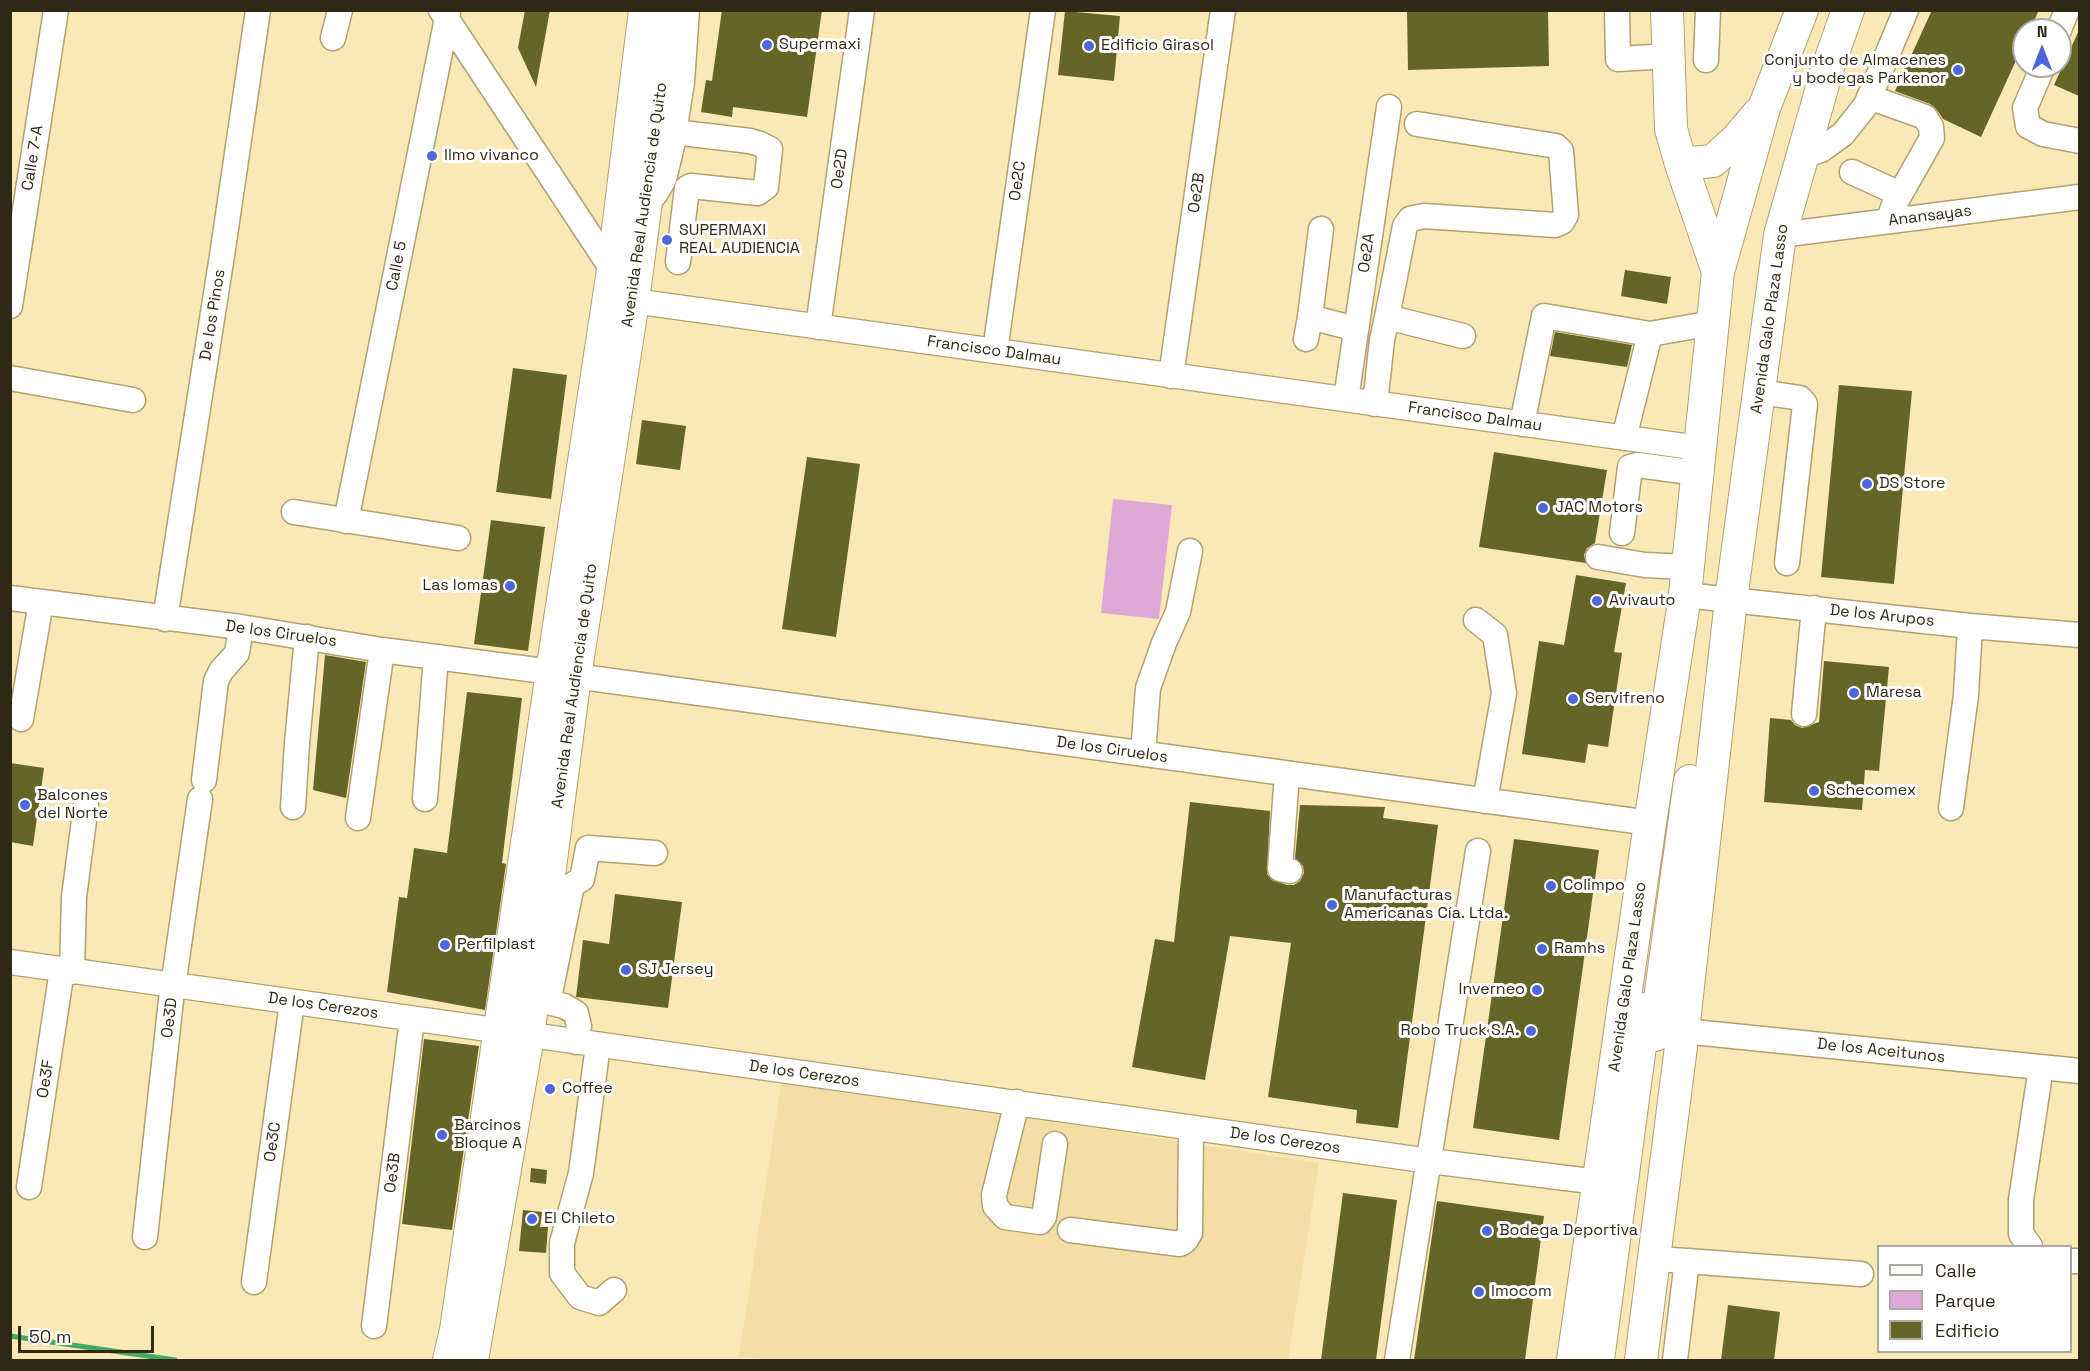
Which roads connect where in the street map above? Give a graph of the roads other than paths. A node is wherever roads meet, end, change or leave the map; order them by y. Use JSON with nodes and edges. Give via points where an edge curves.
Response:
{"nodes":[{"id":1,"x":56,"y":10,"type":"edge"},
{"id":2,"x":258,"y":10,"type":"edge"},
{"id":3,"x":340,"y":10,"type":"edge"},
{"id":4,"x":645,"y":10,"type":"edge"},
{"id":5,"x":671,"y":10,"type":"edge"},
{"id":6,"x":687,"y":10,"type":"edge"},
{"id":7,"x":862,"y":10,"type":"edge"},
{"id":8,"x":1043,"y":10,"type":"edge"},
{"id":9,"x":1223,"y":10,"type":"edge"},
{"id":10,"x":1617,"y":10,"type":"edge"},
{"id":11,"x":1667,"y":10,"type":"edge"},
{"id":12,"x":1708,"y":10,"type":"edge"},
{"id":13,"x":1802,"y":10,"type":"edge"},
{"id":14,"x":1848,"y":10,"type":"edge"},
{"id":15,"x":1906,"y":10,"type":"edge"},
{"id":16,"x":445,"y":14,"type":"edge"},
{"id":17,"x":333,"y":38,"type":"dead end"},
{"id":18,"x":1669,"y":56,"type":"junction"},
{"id":19,"x":1706,"y":60,"type":"dead end"},
{"id":20,"x":2038,"y":78,"type":"edge"},
{"id":21,"x":671,"y":84,"type":"junction"},
{"id":22,"x":1869,"y":97,"type":"junction"},
{"id":23,"x":1389,"y":107,"type":"dead end"},
{"id":24,"x":1764,"y":108,"type":"junction"},
{"id":25,"x":1417,"y":124,"type":"dead end"},
{"id":26,"x":674,"y":132,"type":"junction"},
{"id":27,"x":2079,"y":141,"type":"edge"},
{"id":28,"x":1802,"y":156,"type":"junction"},
{"id":29,"x":1681,"y":164,"type":"junction"},
{"id":30,"x":1852,"y":172,"type":"dead end"},
{"id":31,"x":1900,"y":194,"type":"junction"},
{"id":32,"x":2079,"y":197,"type":"edge"},
{"id":33,"x":646,"y":204,"type":"junction"},
{"id":34,"x":1888,"y":221,"type":"junction"},
{"id":35,"x":1321,"y":229,"type":"dead end"},
{"id":36,"x":1780,"y":235,"type":"junction"},
{"id":37,"x":678,"y":262,"type":"dead end"},
{"id":38,"x":613,"y":270,"type":"junction"},
{"id":39,"x":1718,"y":272,"type":"junction"},
{"id":40,"x":633,"y":301,"type":"junction"},
{"id":41,"x":10,"y":306,"type":"edge"},
{"id":42,"x":1387,"y":317,"type":"junction"},
{"id":43,"x":1713,"y":323,"type":"junction"},
{"id":44,"x":818,"y":327,"type":"junction"},
{"id":45,"x":1356,"y":329,"type":"junction"},
{"id":46,"x":1650,"y":334,"type":"junction"},
{"id":47,"x":1463,"y":336,"type":"dead end"},
{"id":48,"x":995,"y":351,"type":"junction"},
{"id":49,"x":1171,"y":376,"type":"junction"},
{"id":50,"x":10,"y":378,"type":"edge"},
{"id":51,"x":1760,"y":392,"type":"junction"},
{"id":52,"x":1346,"y":399,"type":"junction"},
{"id":53,"x":133,"y":400,"type":"dead end"},
{"id":54,"x":1376,"y":404,"type":"junction"},
{"id":55,"x":1522,"y":424,"type":"junction"},
{"id":56,"x":1624,"y":438,"type":"junction"},
{"id":57,"x":1698,"y":460,"type":"junction"},
{"id":58,"x":294,"y":512,"type":"dead end"},
{"id":59,"x":346,"y":520,"type":"junction"},
{"id":60,"x":1622,"y":533,"type":"dead end"},
{"id":61,"x":458,"y":538,"type":"dead end"},
{"id":62,"x":1190,"y":551,"type":"dead end"},
{"id":63,"x":1598,"y":557,"type":"dead end"},
{"id":64,"x":1787,"y":563,"type":"dead end"},
{"id":65,"x":1686,"y":581,"type":"junction"},
{"id":66,"x":10,"y":598,"type":"edge"},
{"id":67,"x":1731,"y":600,"type":"junction"},
{"id":68,"x":41,"y":603,"type":"junction"},
{"id":69,"x":1814,"y":608,"type":"junction"},
{"id":70,"x":165,"y":619,"type":"junction"},
{"id":71,"x":1476,"y":620,"type":"dead end"},
{"id":72,"x":1970,"y":626,"type":"junction"},
{"id":73,"x":241,"y":627,"type":"junction"},
{"id":74,"x":2079,"y":635,"type":"edge"},
{"id":75,"x":307,"y":637,"type":"junction"},
{"id":76,"x":382,"y":650,"type":"junction"},
{"id":77,"x":438,"y":657,"type":"junction"},
{"id":78,"x":564,"y":674,"type":"junction"},
{"id":79,"x":1804,"y":714,"type":"dead end"},
{"id":80,"x":21,"y":719,"type":"dead end"},
{"id":81,"x":1143,"y":754,"type":"junction"},
{"id":82,"x":1287,"y":774,"type":"junction"},
{"id":83,"x":425,"y":799,"type":"dead end"},
{"id":84,"x":1485,"y":801,"type":"junction"},
{"id":85,"x":86,"y":805,"type":"dead end"},
{"id":86,"x":293,"y":807,"type":"dead end"},
{"id":87,"x":1951,"y":808,"type":"dead end"},
{"id":88,"x":358,"y":818,"type":"dead end"},
{"id":89,"x":1650,"y":824,"type":"junction"},
{"id":90,"x":1478,"y":851,"type":"dead end"},
{"id":91,"x":655,"y":853,"type":"dead end"},
{"id":92,"x":1290,"y":871,"type":"dead end"},
{"id":93,"x":10,"y":962,"type":"edge"},
{"id":94,"x":67,"y":971,"type":"junction"},
{"id":95,"x":173,"y":986,"type":"junction"},
{"id":96,"x":292,"y":1002,"type":"junction"},
{"id":97,"x":412,"y":1019,"type":"junction"},
{"id":98,"x":1683,"y":1031,"type":"junction"},
{"id":99,"x":515,"y":1033,"type":"junction"},
{"id":100,"x":587,"y":1044,"type":"junction"},
{"id":101,"x":2041,"y":1067,"type":"junction"},
{"id":102,"x":2079,"y":1071,"type":"edge"},
{"id":103,"x":1017,"y":1102,"type":"junction"},
{"id":104,"x":1191,"y":1128,"type":"junction"},
{"id":105,"x":1055,"y":1144,"type":"dead end"},
{"id":106,"x":1430,"y":1161,"type":"junction"},
{"id":107,"x":1598,"y":1182,"type":"junction"},
{"id":108,"x":29,"y":1187,"type":"dead end"},
{"id":109,"x":1070,"y":1230,"type":"dead end"},
{"id":110,"x":145,"y":1237,"type":"dead end"},
{"id":111,"x":2029,"y":1245,"type":"edge"},
{"id":112,"x":1654,"y":1256,"type":"junction"},
{"id":113,"x":1688,"y":1262,"type":"junction"},
{"id":114,"x":1861,"y":1274,"type":"dead end"},
{"id":115,"x":254,"y":1282,"type":"dead end"},
{"id":116,"x":614,"y":1290,"type":"dead end"},
{"id":117,"x":374,"y":1326,"type":"dead end"},
{"id":118,"x":449,"y":1360,"type":"edge"},
{"id":119,"x":472,"y":1360,"type":"edge"},
{"id":120,"x":1397,"y":1360,"type":"edge"},
{"id":121,"x":1573,"y":1360,"type":"edge"},
{"id":122,"x":1598,"y":1360,"type":"edge"},
{"id":123,"x":1614,"y":1360,"type":"edge"},
{"id":124,"x":1641,"y":1360,"type":"edge"},
{"id":125,"x":1675,"y":1360,"type":"edge"}],
"edges":[{"from":1,"to":41,"type":"street","name":"Calle 7-A"},
{"from":2,"to":70,"type":"street","name":"De los Pinos"},
{"from":3,"to":17,"type":"street"},
{"from":4,"to":38,"type":"main road","name":"Avenida Real Audiencia de Quito"},
{"from":5,"to":21,"type":"main road","name":"Avenida Real Audiencia de Quito"},
{"from":6,"to":21,"type":"street"},
{"from":7,"to":44,"type":"street","name":"Oe2D"},
{"from":8,"to":48,"type":"street","name":"Oe2C"},
{"from":9,"to":49,"type":"street","name":"Oe2B"},
{"from":10,"to":18,"type":"street","via":[[1618,60]]},
{"from":11,"to":18,"type":"main road"},
{"from":12,"to":19,"type":"street"},
{"from":13,"to":24,"type":"main road","name":"Avenida Galo Plaza Lasso"},
{"from":14,"to":28,"type":"main road","name":"Avenida Galo Plaza Lasso"},
{"from":15,"to":22,"type":"street"},
{"from":16,"to":38,"type":"street"},
{"from":16,"to":59,"type":"street","name":"Calle 5"},
{"from":18,"to":29,"type":"main road","via":[[1671,129]]},
{"from":20,"to":27,"type":"street","via":[[2025,108],[2028,126],[2043,134]]},
{"from":21,"to":26,"type":"street"},
{"from":21,"to":33,"type":"main road","name":"Avenida Real Audiencia de Quito"},
{"from":22,"to":28,"type":"street","via":[[1843,134],[1821,150]]},
{"from":22,"to":31,"type":"street","via":[[1925,117],[1931,128],[1932,138]]},
{"from":23,"to":45,"type":"street","name":"Oe2A"},
{"from":24,"to":29,"type":"main road","via":[[1713,160]]},
{"from":24,"to":39,"type":"main road","name":"Avenida Galo Plaza Lasso"},
{"from":25,"to":42,"type":"street","via":[[1556,146],[1561,151],[1566,215],[1563,222],[1555,225],[1424,216],[1410,219],[1405,226]]},
{"from":26,"to":33,"type":"street","via":[[664,179]]},
{"from":26,"to":37,"type":"street","via":[[750,141],[770,149],[766,187],[758,193],[687,188]]},
{"from":28,"to":36,"type":"main road","name":"Avenida Galo Plaza Lasso"},
{"from":29,"to":39,"type":"main road"},
{"from":30,"to":31,"type":"street"},
{"from":31,"to":34,"type":"street"},
{"from":32,"to":34,"type":"street","name":"Anansayas"},
{"from":33,"to":40,"type":"main road","name":"Avenida Real Audiencia de Quito"},
{"from":34,"to":36,"type":"street","name":"Anansayas"},
{"from":35,"to":45,"type":"street","via":[[1308,328]]},
{"from":36,"to":51,"type":"main road","name":"Avenida Galo Plaza Lasso"},
{"from":38,"to":40,"type":"street"},
{"from":38,"to":78,"type":"main road","name":"Avenida Real Audiencia de Quito"},
{"from":39,"to":43,"type":"main road","name":"Avenida Galo Plaza Lasso"},
{"from":40,"to":44,"type":"street","name":"Francisco Dalmau"},
{"from":40,"to":78,"type":"main road","name":"Avenida Real Audiencia de Quito"},
{"from":42,"to":47,"type":"street"},
{"from":42,"to":54,"type":"street"},
{"from":43,"to":46,"type":"street"},
{"from":43,"to":57,"type":"main road","name":"Avenida Galo Plaza Lasso"},
{"from":44,"to":48,"type":"street","name":"Francisco Dalmau"},
{"from":45,"to":52,"type":"street","name":"Oe2A"},
{"from":46,"to":55,"type":"street","via":[[1544,316]]},
{"from":46,"to":56,"type":"street"},
{"from":48,"to":49,"type":"street","name":"Francisco Dalmau"},
{"from":49,"to":52,"type":"street","name":"Francisco Dalmau"},
{"from":50,"to":53,"type":"street"},
{"from":51,"to":64,"type":"street","via":[[1800,398],[1805,404]]},
{"from":51,"to":67,"type":"main road","name":"Avenida Galo Plaza Lasso"},
{"from":52,"to":54,"type":"street","name":"Francisco Dalmau"},
{"from":54,"to":55,"type":"street","name":"Francisco Dalmau"},
{"from":55,"to":56,"type":"street","name":"Francisco Dalmau"},
{"from":56,"to":57,"type":"street","name":"Francisco Dalmau"},
{"from":57,"to":60,"type":"street","via":[[1630,467]]},
{"from":57,"to":65,"type":"main road","name":"Avenida Galo Plaza Lasso"},
{"from":58,"to":59,"type":"street"},
{"from":59,"to":61,"type":"street"},
{"from":62,"to":81,"type":"street","via":[[1178,612],[1148,688]]},
{"from":63,"to":65,"type":"street","name":"De los Arupos","via":[[1645,566]]},
{"from":65,"to":67,"type":"street","name":"De los Arupos"},
{"from":65,"to":89,"type":"main road","name":"Avenida Galo Plaza Lasso"},
{"from":65,"to":122,"type":"main road","name":"Avenida Galo Plaza Lasso","via":[[1694,646]]},
{"from":66,"to":68,"type":"street","name":"De los Ciruelos"},
{"from":67,"to":69,"type":"street","name":"De los Arupos"},
{"from":67,"to":98,"type":"main road","name":"Avenida Galo Plaza Lasso"},
{"from":67,"to":123,"type":"main road","name":"Avenida Galo Plaza Lasso","via":[[1708,659]]},
{"from":68,"to":70,"type":"street","name":"De los Ciruelos"},
{"from":68,"to":80,"type":"street"},
{"from":69,"to":72,"type":"street","name":"De los Arupos"},
{"from":69,"to":79,"type":"street"},
{"from":70,"to":73,"type":"street","name":"De los Ciruelos"},
{"from":71,"to":84,"type":"street","via":[[1495,635],[1503,693]]},
{"from":72,"to":74,"type":"street","name":"De los Arupos"},
{"from":72,"to":87,"type":"street","via":[[1966,695]]},
{"from":73,"to":75,"type":"street","name":"De los Ciruelos"},
{"from":73,"to":95,"type":"street","name":"Oe3D","via":[[237,654],[216,681]]},
{"from":75,"to":76,"type":"street","name":"De los Ciruelos"},
{"from":75,"to":86,"type":"street"},
{"from":76,"to":77,"type":"street","name":"De los Ciruelos"},
{"from":76,"to":88,"type":"street"},
{"from":77,"to":78,"type":"street","name":"De los Ciruelos"},
{"from":77,"to":83,"type":"street"},
{"from":78,"to":81,"type":"street","name":"De los Ciruelos"},
{"from":78,"to":99,"type":"main road","name":"Avenida Real Audiencia de Quito"},
{"from":81,"to":82,"type":"street","name":"De los Ciruelos"},
{"from":82,"to":84,"type":"street","name":"De los Ciruelos"},
{"from":82,"to":92,"type":"street","via":[[1280,869]]},
{"from":84,"to":89,"type":"street","name":"De los Ciruelos"},
{"from":85,"to":94,"type":"street","name":"Oe3F"},
{"from":89,"to":107,"type":"main road","name":"Avenida Galo Plaza Lasso"},
{"from":90,"to":106,"type":"street"},
{"from":91,"to":100,"type":"street","via":[[588,848],[582,879],[572,885],[549,998],[552,1004],[576,1013]]},
{"from":93,"to":94,"type":"street","name":"De los Cerezos"},
{"from":94,"to":95,"type":"street","name":"De los Cerezos"},
{"from":94,"to":108,"type":"street","name":"Oe3F"},
{"from":95,"to":96,"type":"street","name":"De los Cerezos"},
{"from":95,"to":110,"type":"street","name":"Oe3D"},
{"from":96,"to":97,"type":"street","name":"De los Cerezos"},
{"from":96,"to":115,"type":"street","name":"Oe3C"},
{"from":97,"to":99,"type":"street","name":"De los Cerezos"},
{"from":97,"to":117,"type":"street","name":"Oe3B"},
{"from":98,"to":101,"type":"street","name":"De los Aceitunos"},
{"from":98,"to":112,"type":"main road","name":"Avenida Galo Plaza Lasso"},
{"from":99,"to":100,"type":"street","name":"De los Cerezos"},
{"from":99,"to":118,"type":"main road","name":"Avenida Real Audiencia de Quito"},
{"from":99,"to":119,"type":"main road","name":"Avenida Real Audiencia de Quito"},
{"from":100,"to":103,"type":"street","name":"De los Cerezos"},
{"from":100,"to":116,"type":"street","via":[[581,1173],[562,1243],[562,1273],[580,1297],[599,1303]]},
{"from":101,"to":102,"type":"street","name":"De los Aceitunos"},
{"from":101,"to":111,"type":"street","via":[[2020,1200],[2021,1234]]},
{"from":103,"to":104,"type":"street","name":"De los Cerezos"},
{"from":103,"to":105,"type":"street","via":[[994,1195],[995,1206],[1005,1217],[1040,1222],[1044,1217]]},
{"from":104,"to":106,"type":"street","name":"De los Cerezos"},
{"from":104,"to":109,"type":"street","via":[[1190,1233],[1185,1241],[1180,1244]]},
{"from":106,"to":107,"type":"street","name":"De los Cerezos"},
{"from":106,"to":120,"type":"street"},
{"from":107,"to":121,"type":"main road","name":"Avenida Galo Plaza Lasso"},
{"from":112,"to":113,"type":"street"},
{"from":112,"to":124,"type":"main road","name":"Avenida Galo Plaza Lasso"},
{"from":113,"to":114,"type":"street"},
{"from":113,"to":125,"type":"street"}]}
